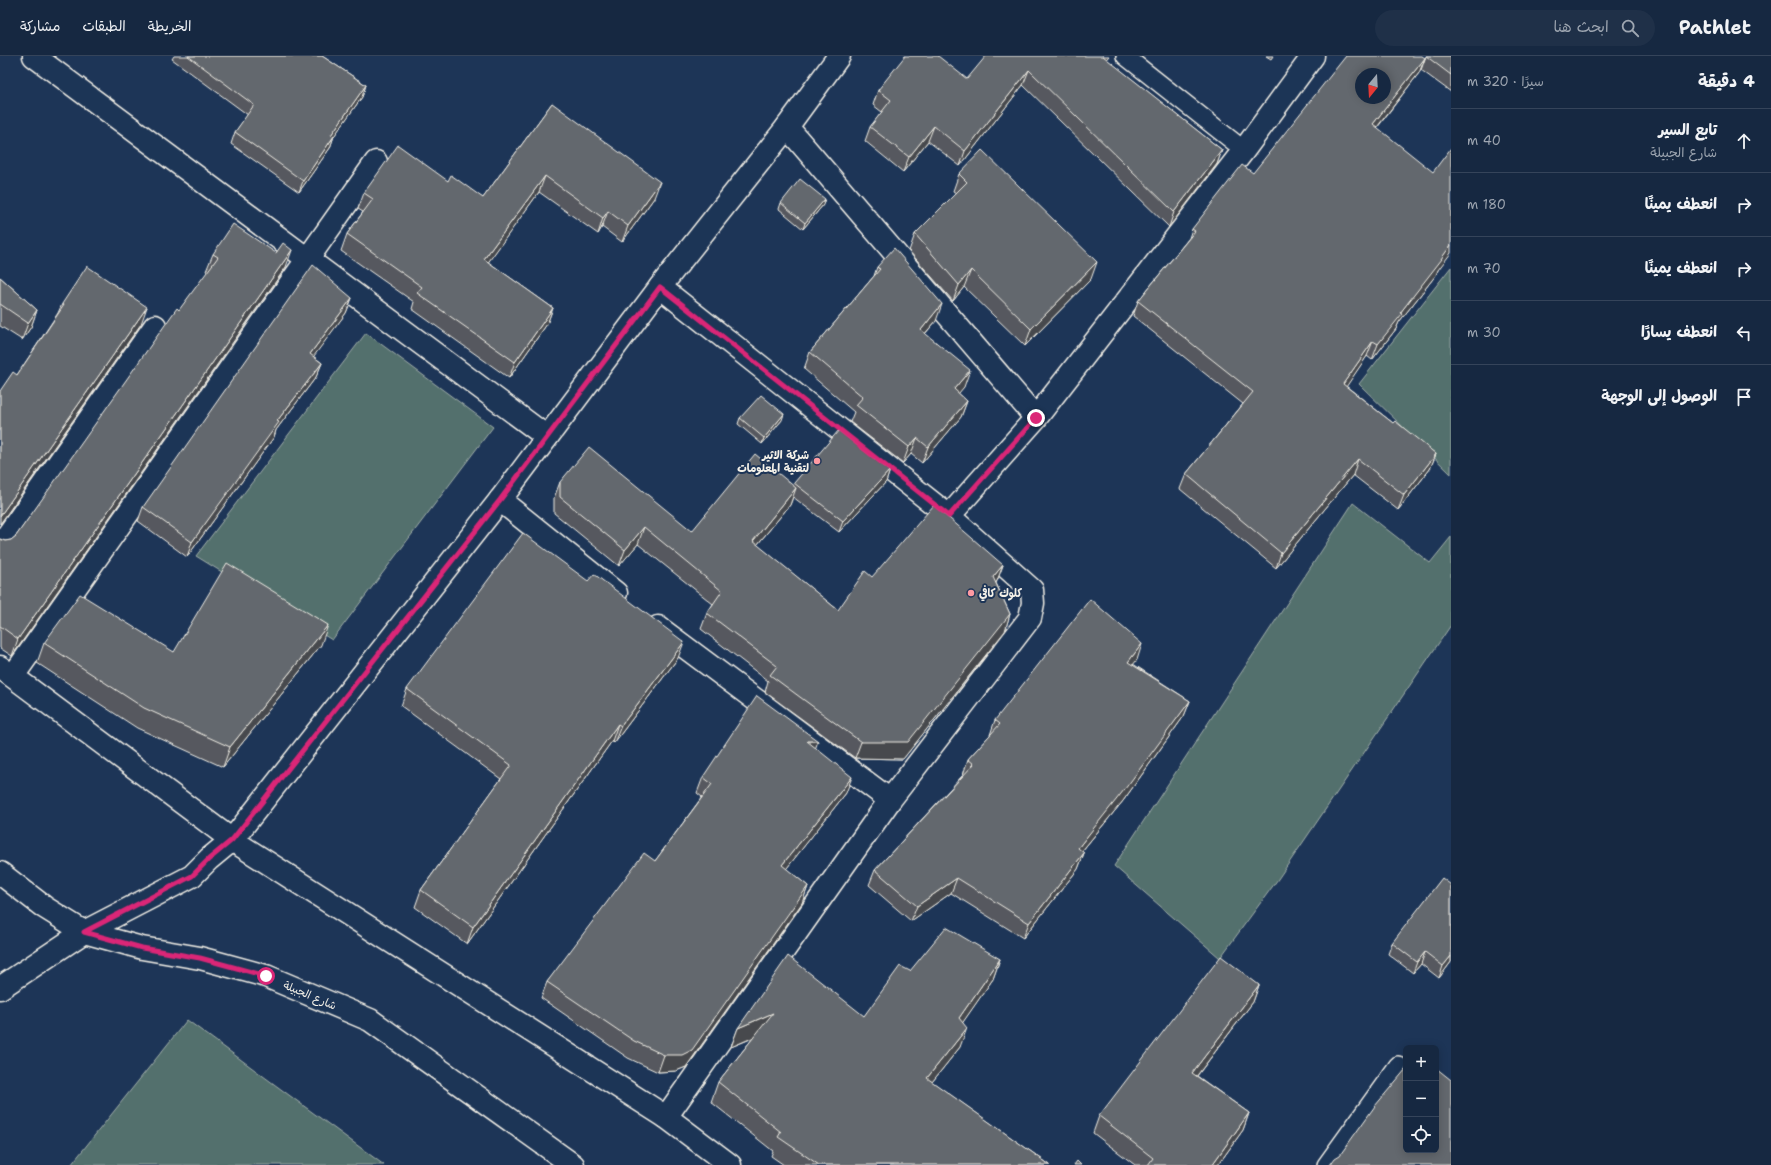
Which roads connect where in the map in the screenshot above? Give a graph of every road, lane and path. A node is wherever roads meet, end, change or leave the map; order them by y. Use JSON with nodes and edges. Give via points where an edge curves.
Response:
{"nodes":[{"id":1,"x":34,"y":56,"type":"edge"},
{"id":2,"x":839,"y":56,"type":"edge"},
{"id":3,"x":1125,"y":56,"type":"edge"},
{"id":4,"x":1313,"y":56,"type":"edge"},
{"id":5,"x":787,"y":128,"type":"junction"},
{"id":6,"x":1244,"y":150,"type":"junction"},
{"id":7,"x":376,"y":162,"type":"dead end"},
{"id":8,"x":308,"y":259,"type":"junction"},
{"id":9,"x":660,"y":287,"type":"junction"},
{"id":10,"x":156,"y":326,"type":"dead end"},
{"id":11,"x":1036,"y":418,"type":"junction"},
{"id":12,"x":547,"y":437,"type":"junction"},
{"id":13,"x":500,"y":500,"type":"junction"},
{"id":14,"x":949,"y":516,"type":"junction"},
{"id":15,"x":0,"y":546,"type":"edge"},
{"id":16,"x":7,"y":671,"type":"edge"},
{"id":17,"x":890,"y":800,"type":"junction"},
{"id":18,"x":232,"y":840,"type":"junction"},
{"id":19,"x":0,"y":873,"type":"edge"},
{"id":20,"x":84,"y":932,"type":"junction"},
{"id":21,"x":0,"y":988,"type":"edge"},
{"id":22,"x":1398,"y":1065,"type":"dead end"},
{"id":23,"x":666,"y":1117,"type":"junction"},
{"id":24,"x":573,"y":1165,"type":"edge"},
{"id":25,"x":730,"y":1165,"type":"edge"},
{"id":26,"x":1326,"y":1165,"type":"edge"}],
"edges":[{"from":1,"to":8,"type":"street"},
{"from":2,"to":5,"type":"street"},
{"from":3,"to":6,"type":"lane"},
{"from":4,"to":6,"type":"street"},
{"from":5,"to":9,"type":"street"},
{"from":5,"to":11,"type":"street"},
{"from":6,"to":11,"type":"street"},
{"from":7,"to":8,"type":"street"},
{"from":8,"to":12,"type":"street"},
{"from":8,"to":16,"type":"street"},
{"from":9,"to":12,"type":"street"},
{"from":9,"to":14,"type":"street"},
{"from":10,"to":15,"type":"street"},
{"from":11,"to":14,"type":"street"},
{"from":12,"to":13,"type":"street"},
{"from":13,"to":17,"type":"street","via":[[674,640]]},
{"from":13,"to":18,"type":"street"},
{"from":14,"to":17,"type":"street","via":[[1032,590],[1033,604],[1030,618]]},
{"from":16,"to":18,"type":"street"},
{"from":17,"to":23,"type":"street"},
{"from":18,"to":20,"type":"street","via":[[192,876]]},
{"from":18,"to":23,"type":"street"},
{"from":19,"to":20,"type":"street","name":"شارع الجبيلة","via":[[44,907]]},
{"from":20,"to":21,"type":"street"},
{"from":20,"to":24,"type":"street","name":"شارع الجبيلة","via":[[266,976],[370,1020]]},
{"from":22,"to":26,"type":"lane"},
{"from":23,"to":25,"type":"street"}]}
